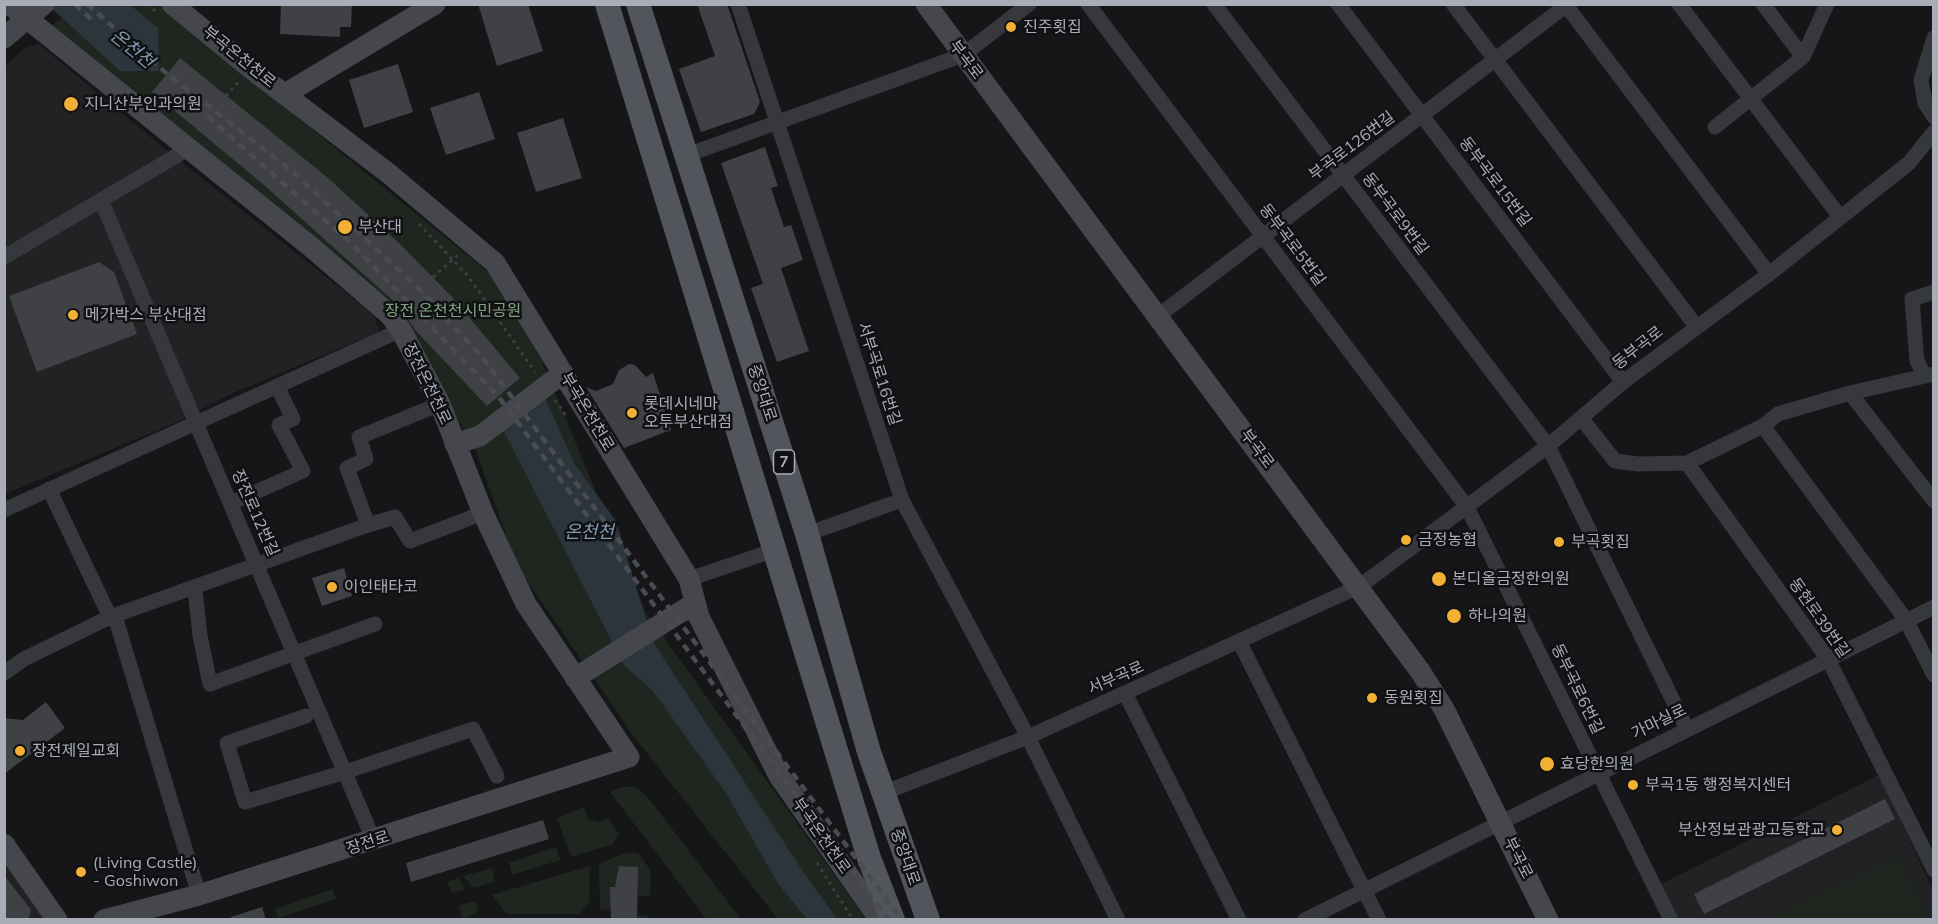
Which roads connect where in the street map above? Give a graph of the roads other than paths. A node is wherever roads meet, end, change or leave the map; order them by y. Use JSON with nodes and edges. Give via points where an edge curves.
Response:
{"nodes":[{"id":1,"x":9,"y":4,"type":"edge"},
{"id":2,"x":44,"y":4,"type":"edge"},
{"id":3,"x":435,"y":4,"type":"edge"},
{"id":4,"x":607,"y":4,"type":"edge"},
{"id":5,"x":638,"y":4,"type":"edge"},
{"id":6,"x":738,"y":4,"type":"edge"},
{"id":7,"x":926,"y":4,"type":"edge"},
{"id":8,"x":1029,"y":4,"type":"edge"},
{"id":9,"x":1088,"y":4,"type":"edge"},
{"id":10,"x":1214,"y":4,"type":"edge"},
{"id":11,"x":1338,"y":4,"type":"edge"},
{"id":12,"x":1453,"y":4,"type":"edge"},
{"id":13,"x":1679,"y":4,"type":"edge"},
{"id":14,"x":1763,"y":4,"type":"edge"},
{"id":15,"x":1827,"y":4,"type":"edge"},
{"id":16,"x":1566,"y":5,"type":"edge"},
{"id":17,"x":164,"y":8,"type":"edge"},
{"id":18,"x":27,"y":19,"type":"junction"},
{"id":19,"x":4,"y":38,"type":"edge"},
{"id":20,"x":1934,"y":38,"type":"edge"},
{"id":21,"x":963,"y":55,"type":"junction"},
{"id":22,"x":1803,"y":57,"type":"junction"},
{"id":23,"x":1495,"y":60,"type":"junction"},
{"id":24,"x":285,"y":94,"type":"junction"},
{"id":25,"x":1751,"y":100,"type":"junction"},
{"id":26,"x":1422,"y":116,"type":"junction"},
{"id":27,"x":1934,"y":117,"type":"edge"},
{"id":28,"x":776,"y":121,"type":"junction"},
{"id":29,"x":1715,"y":127,"type":"dead end"},
{"id":30,"x":1934,"y":132,"type":"edge"},
{"id":31,"x":188,"y":149,"type":"junction"},
{"id":32,"x":687,"y":155,"type":"junction"},
{"id":33,"x":1343,"y":176,"type":"junction"},
{"id":34,"x":101,"y":200,"type":"junction"},
{"id":35,"x":1840,"y":217,"type":"junction"},
{"id":36,"x":1263,"y":236,"type":"junction"},
{"id":37,"x":4,"y":257,"type":"edge"},
{"id":38,"x":1768,"y":274,"type":"junction"},
{"id":39,"x":1934,"y":291,"type":"edge"},
{"id":40,"x":1158,"y":316,"type":"junction"},
{"id":41,"x":1696,"y":326,"type":"junction"},
{"id":42,"x":401,"y":330,"type":"junction"},
{"id":43,"x":1929,"y":374,"type":"edge"},
{"id":44,"x":552,"y":382,"type":"junction"},
{"id":45,"x":1623,"y":382,"type":"junction"},
{"id":46,"x":277,"y":386,"type":"junction"},
{"id":47,"x":1850,"y":393,"type":"junction"},
{"id":48,"x":440,"y":404,"type":"junction"},
{"id":49,"x":1581,"y":418,"type":"junction"},
{"id":50,"x":196,"y":421,"type":"junction"},
{"id":51,"x":1763,"y":426,"type":"junction"},
{"id":52,"x":455,"y":444,"type":"junction"},
{"id":53,"x":1548,"y":446,"type":"junction"},
{"id":54,"x":1687,"y":463,"type":"junction"},
{"id":55,"x":49,"y":489,"type":"junction"},
{"id":56,"x":902,"y":500,"type":"junction"},
{"id":57,"x":1934,"y":501,"type":"edge"},
{"id":58,"x":231,"y":503,"type":"junction"},
{"id":59,"x":1467,"y":507,"type":"junction"},
{"id":60,"x":4,"y":510,"type":"edge"},
{"id":61,"x":483,"y":513,"type":"junction"},
{"id":62,"x":368,"y":525,"type":"junction"},
{"id":63,"x":807,"y":534,"type":"junction"},
{"id":64,"x":775,"y":550,"type":"junction"},
{"id":65,"x":259,"y":566,"type":"junction"},
{"id":66,"x":689,"y":579,"type":"junction"},
{"id":67,"x":1360,"y":586,"type":"junction"},
{"id":68,"x":195,"y":589,"type":"junction"},
{"id":69,"x":691,"y":605,"type":"junction"},
{"id":70,"x":1934,"y":607,"type":"edge"},
{"id":71,"x":110,"y":616,"type":"junction"},
{"id":72,"x":1906,"y":620,"type":"junction"},
{"id":73,"x":375,"y":624,"type":"dead end"},
{"id":74,"x":1239,"y":641,"type":"junction"},
{"id":75,"x":296,"y":654,"type":"junction"},
{"id":76,"x":1828,"y":659,"type":"junction"},
{"id":77,"x":4,"y":673,"type":"edge"},
{"id":78,"x":582,"y":673,"type":"junction"},
{"id":79,"x":1934,"y":675,"type":"edge"},
{"id":80,"x":1125,"y":693,"type":"junction"},
{"id":81,"x":306,"y":716,"type":"dead end"},
{"id":82,"x":1687,"y":729,"type":"junction"},
{"id":83,"x":1028,"y":737,"type":"junction"},
{"id":84,"x":629,"y":757,"type":"joint"},
{"id":85,"x":345,"y":772,"type":"junction"},
{"id":86,"x":1598,"y":773,"type":"junction"},
{"id":87,"x":497,"y":776,"type":"dead end"},
{"id":88,"x":883,"y":793,"type":"junction"},
{"id":89,"x":1500,"y":822,"type":"junction"},
{"id":90,"x":374,"y":841,"type":"junction"},
{"id":91,"x":4,"y":844,"type":"edge"},
{"id":92,"x":1934,"y":870,"type":"edge"},
{"id":93,"x":1364,"y":890,"type":"junction"},
{"id":94,"x":199,"y":895,"type":"junction"},
{"id":95,"x":57,"y":920,"type":"edge"},
{"id":96,"x":104,"y":920,"type":"edge"},
{"id":97,"x":880,"y":920,"type":"edge"},
{"id":98,"x":893,"y":920,"type":"edge"},
{"id":99,"x":928,"y":920,"type":"edge"},
{"id":100,"x":1118,"y":920,"type":"edge"},
{"id":101,"x":1239,"y":920,"type":"edge"},
{"id":102,"x":1305,"y":920,"type":"edge"},
{"id":103,"x":1378,"y":920,"type":"edge"},
{"id":104,"x":1548,"y":920,"type":"edge"},
{"id":105,"x":1671,"y":920,"type":"edge"}],
"edges":[{"from":1,"to":18,"type":"main road","name":"장전온천천로"},
{"from":2,"to":18,"type":"main road"},
{"from":3,"to":24,"type":"main road"},
{"from":4,"to":64,"type":"main road","name":"중앙대로","number":"7"},
{"from":5,"to":32,"type":"main road","name":"중앙대로","number":"7"},
{"from":6,"to":28,"type":"street","name":"서부곡로16번길"},
{"from":7,"to":21,"type":"main road","name":"부곡로"},
{"from":8,"to":21,"type":"street"},
{"from":9,"to":36,"type":"street","name":"동부곡로5번길"},
{"from":10,"to":33,"type":"street","name":"동부곡로9번길"},
{"from":11,"to":26,"type":"street","name":"동부곡로15번길"},
{"from":12,"to":23,"type":"street"},
{"from":13,"to":25,"type":"street"},
{"from":14,"to":22,"type":"street"},
{"from":15,"to":22,"type":"street"},
{"from":16,"to":23,"type":"street","name":"부곡로126번길"},
{"from":16,"to":38,"type":"street"},
{"from":17,"to":24,"type":"main road","name":"부곡온천천로"},
{"from":18,"to":19,"type":"main road"},
{"from":18,"to":31,"type":"main road","name":"장전온천천로"},
{"from":20,"to":27,"type":"street","via":[[1921,80],[1925,103]]},
{"from":21,"to":28,"type":"street"},
{"from":21,"to":40,"type":"main road","name":"부곡로"},
{"from":22,"to":25,"type":"street"},
{"from":23,"to":26,"type":"street","name":"부곡로126번길"},
{"from":23,"to":41,"type":"street"},
{"from":24,"to":44,"type":"main road","name":"부곡온천천로","via":[[495,262]]},
{"from":25,"to":29,"type":"street"},
{"from":25,"to":35,"type":"street"},
{"from":26,"to":33,"type":"street","name":"부곡로126번길"},
{"from":26,"to":45,"type":"street","name":"동부곡로15번길"},
{"from":28,"to":32,"type":"street"},
{"from":28,"to":56,"type":"street","name":"서부곡로16번길"},
{"from":30,"to":35,"type":"street","name":"동부곡로","via":[[1910,164]]},
{"from":31,"to":34,"type":"street"},
{"from":31,"to":42,"type":"main road","name":"장전온천천로","via":[[310,246],[390,315]]},
{"from":32,"to":63,"type":"main road","name":"중앙대로","number":"7"},
{"from":33,"to":36,"type":"street","name":"부곡로126번길"},
{"from":33,"to":53,"type":"street","name":"동부곡로9번길"},
{"from":34,"to":37,"type":"street"},
{"from":34,"to":50,"type":"street","name":"장전로12번길"},
{"from":35,"to":38,"type":"street","name":"동부곡로"},
{"from":36,"to":40,"type":"street","name":"부곡로126번길"},
{"from":36,"to":59,"type":"street","name":"동부곡로5번길"},
{"from":38,"to":41,"type":"street","name":"동부곡로"},
{"from":39,"to":43,"type":"street","via":[[1912,299],[1917,361]]},
{"from":40,"to":67,"type":"main road","name":"부곡로"},
{"from":41,"to":45,"type":"street","name":"동부곡로"},
{"from":42,"to":46,"type":"street"},
{"from":42,"to":48,"type":"main road","name":"장전온천천로"},
{"from":43,"to":47,"type":"street"},
{"from":44,"to":52,"type":"main road","via":[[480,436]]},
{"from":44,"to":66,"type":"main road","name":"부곡온천천로"},
{"from":45,"to":49,"type":"street","name":"동부곡로"},
{"from":46,"to":50,"type":"street"},
{"from":46,"to":58,"type":"street","via":[[293,419],[279,426],[303,471]]},
{"from":47,"to":51,"type":"street","via":[[1778,414]]},
{"from":47,"to":57,"type":"street"},
{"from":48,"to":52,"type":"main road","name":"장전온천천로"},
{"from":48,"to":62,"type":"street","via":[[359,437],[366,459],[347,468]]},
{"from":49,"to":53,"type":"street","name":"동부곡로"},
{"from":49,"to":54,"type":"street","via":[[1615,461]]},
{"from":50,"to":55,"type":"street"},
{"from":50,"to":58,"type":"street","name":"장전로12번길"},
{"from":51,"to":54,"type":"street"},
{"from":51,"to":72,"type":"street"},
{"from":52,"to":61,"type":"main road","name":"장전온천천로"},
{"from":53,"to":59,"type":"street","name":"동부곡로"},
{"from":53,"to":82,"type":"street","name":"동부곡로9번길"},
{"from":54,"to":76,"type":"street","name":"동현로39번길"},
{"from":55,"to":60,"type":"street"},
{"from":55,"to":71,"type":"street"},
{"from":56,"to":63,"type":"street"},
{"from":56,"to":83,"type":"street","name":"서부곡로16번길"},
{"from":58,"to":65,"type":"street","name":"장전로12번길"},
{"from":59,"to":67,"type":"street","name":"동부곡로"},
{"from":59,"to":86,"type":"street","name":"동부곡로6번길"},
{"from":61,"to":62,"type":"street","via":[[410,542],[395,517]]},
{"from":61,"to":78,"type":"main road","name":"장전온천천로","via":[[526,604]]},
{"from":62,"to":65,"type":"street"},
{"from":63,"to":88,"type":"main road","name":"중앙대로","number":"7"},
{"from":64,"to":66,"type":"street"},
{"from":64,"to":98,"type":"main road","name":"중앙대로","number":"7","via":[[866,847]]},
{"from":65,"to":68,"type":"street"},
{"from":65,"to":75,"type":"street","name":"장전로12번길"},
{"from":66,"to":69,"type":"main road","name":"부곡온천천로"},
{"from":67,"to":74,"type":"street","name":"서부곡로"},
{"from":67,"to":89,"type":"main road","name":"부곡로","via":[[1444,709]]},
{"from":68,"to":71,"type":"street"},
{"from":68,"to":75,"type":"street","via":[[210,684]]},
{"from":69,"to":78,"type":"main road"},
{"from":69,"to":97,"type":"main road","name":"부곡온천천로","via":[[779,776]]},
{"from":70,"to":72,"type":"street","name":"가마실로"},
{"from":71,"to":77,"type":"street"},
{"from":71,"to":94,"type":"street","via":[[117,623]]},
{"from":72,"to":76,"type":"street","name":"가마실로"},
{"from":72,"to":79,"type":"street"},
{"from":73,"to":75,"type":"street"},
{"from":74,"to":80,"type":"street","name":"서부곡로"},
{"from":74,"to":93,"type":"street"},
{"from":75,"to":85,"type":"street","name":"장전로12번길"},
{"from":76,"to":82,"type":"street","name":"가마실로"},
{"from":76,"to":92,"type":"street","name":"동현로39번길"},
{"from":78,"to":84,"type":"main road","name":"장전온천천로"},
{"from":80,"to":83,"type":"street","name":"서부곡로"},
{"from":80,"to":101,"type":"street"},
{"from":81,"to":85,"type":"street","via":[[227,743],[244,802]]},
{"from":82,"to":86,"type":"street","name":"가마실로"},
{"from":83,"to":88,"type":"street","name":"서부곡로"},
{"from":83,"to":100,"type":"street","name":"서부곡로16번길"},
{"from":84,"to":90,"type":"main road","name":"장전로"},
{"from":85,"to":87,"type":"street","via":[[473,729]]},
{"from":85,"to":90,"type":"street","name":"장전로12번길"},
{"from":86,"to":89,"type":"street","name":"가마실로"},
{"from":86,"to":105,"type":"street","name":"동부곡로6번길"},
{"from":88,"to":99,"type":"main road","name":"중앙대로","number":"7"},
{"from":89,"to":93,"type":"street","name":"가마실로"},
{"from":89,"to":104,"type":"main road","name":"부곡로"},
{"from":90,"to":94,"type":"main road","name":"장전로"},
{"from":91,"to":95,"type":"main road"},
{"from":93,"to":102,"type":"street","name":"가마실로"},
{"from":93,"to":103,"type":"street"},
{"from":94,"to":96,"type":"main road","name":"장전로"}]}
